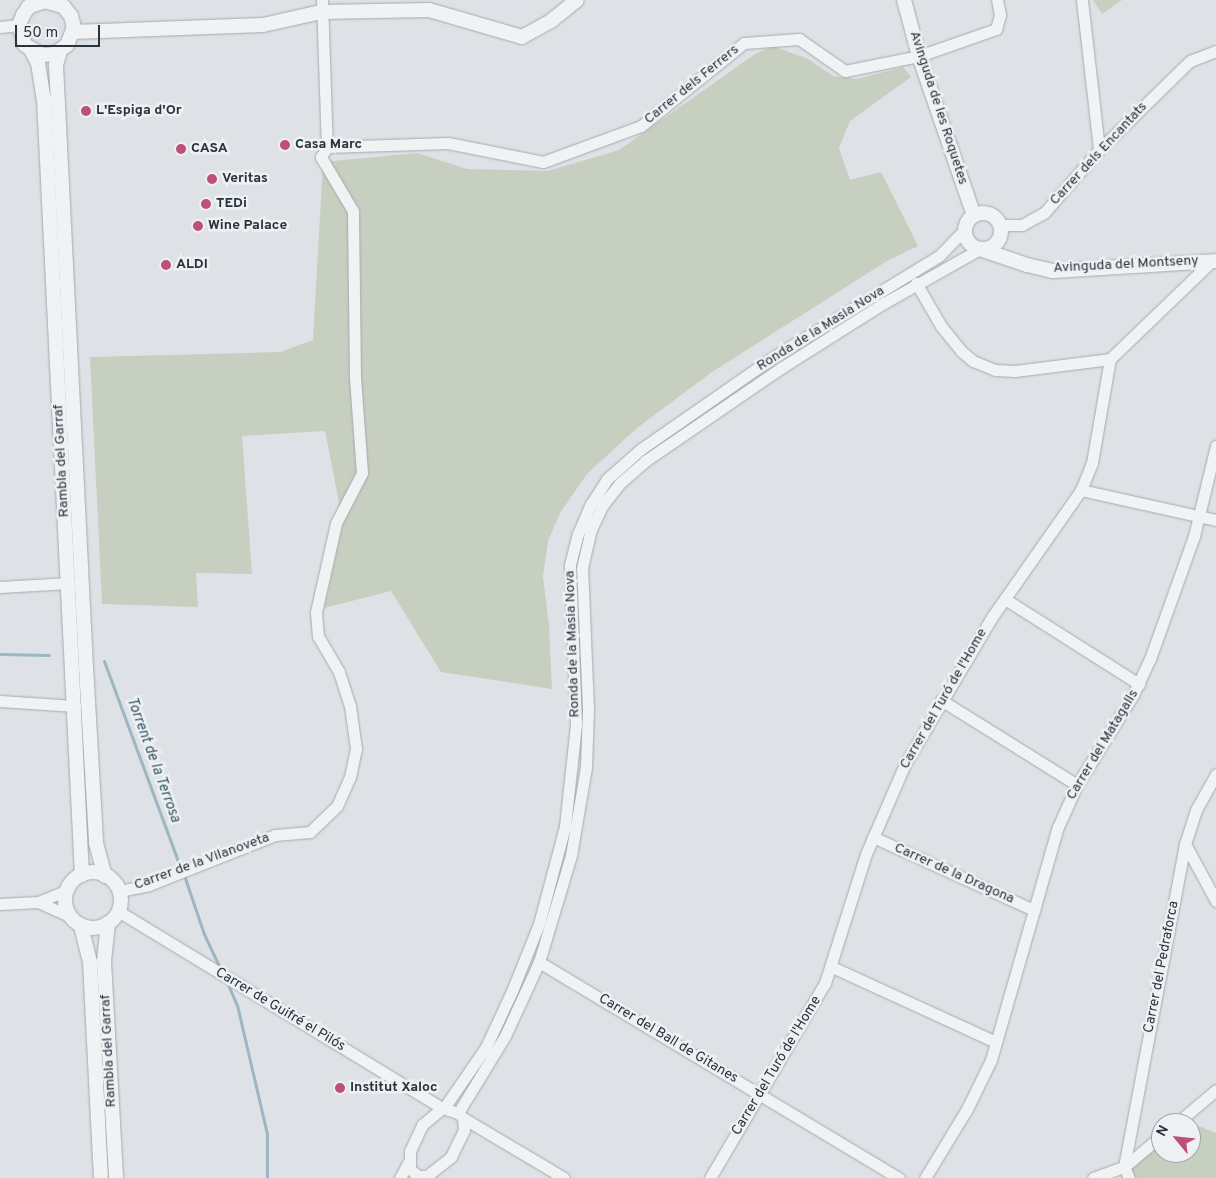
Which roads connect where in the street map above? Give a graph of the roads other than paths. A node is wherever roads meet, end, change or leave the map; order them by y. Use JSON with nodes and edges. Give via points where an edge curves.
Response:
{"nodes":[{"id":1,"x":577,"y":0,"type":"edge"},
{"id":2,"x":904,"y":0,"type":"edge"},
{"id":3,"x":997,"y":0,"type":"edge"},
{"id":4,"x":1082,"y":0,"type":"edge"},
{"id":5,"x":57,"y":2,"type":"edge"},
{"id":6,"x":31,"y":4,"type":"edge"},
{"id":7,"x":322,"y":6,"type":"edge"},
{"id":8,"x":20,"y":25,"type":"junction"},
{"id":9,"x":0,"y":27,"type":"edge"},
{"id":10,"x":73,"y":32,"type":"junction"},
{"id":11,"x":31,"y":50,"type":"junction"},
{"id":12,"x":60,"y":52,"type":"junction"},
{"id":13,"x":1216,"y":52,"type":"edge"},
{"id":14,"x":919,"y":56,"type":"junction"},
{"id":15,"x":326,"y":147,"type":"junction"},
{"id":16,"x":1099,"y":150,"type":"junction"},
{"id":17,"x":974,"y":216,"type":"junction"},
{"id":18,"x":966,"y":228,"type":"junction"},
{"id":19,"x":1001,"y":229,"type":"junction"},
{"id":20,"x":980,"y":249,"type":"junction"},
{"id":21,"x":1008,"y":256,"type":"junction"},
{"id":22,"x":1214,"y":261,"type":"edge"},
{"id":23,"x":916,"y":283,"type":"junction"},
{"id":24,"x":1110,"y":359,"type":"junction"},
{"id":25,"x":1216,"y":446,"type":"edge"},
{"id":26,"x":1081,"y":490,"type":"junction"},
{"id":27,"x":1198,"y":516,"type":"junction"},
{"id":28,"x":1216,"y":520,"type":"edge"},
{"id":29,"x":69,"y":583,"type":"junction"},
{"id":30,"x":0,"y":587,"type":"edge"},
{"id":31,"x":1005,"y":598,"type":"junction"},
{"id":32,"x":79,"y":651,"type":"junction"},
{"id":33,"x":80,"y":666,"type":"junction"},
{"id":34,"x":1139,"y":684,"type":"junction"},
{"id":35,"x":941,"y":700,"type":"junction"},
{"id":36,"x":0,"y":701,"type":"edge"},
{"id":37,"x":75,"y":706,"type":"junction"},
{"id":38,"x":1216,"y":774,"type":"edge"},
{"id":39,"x":1077,"y":785,"type":"junction"},
{"id":40,"x":873,"y":837,"type":"junction"},
{"id":41,"x":1185,"y":844,"type":"junction"},
{"id":42,"x":82,"y":875,"type":"junction"},
{"id":43,"x":105,"y":876,"type":"junction"},
{"id":44,"x":68,"y":890,"type":"junction"},
{"id":45,"x":119,"y":891,"type":"junction"},
{"id":46,"x":38,"y":902,"type":"junction"},
{"id":47,"x":1216,"y":902,"type":"edge"},
{"id":48,"x":0,"y":904,"type":"edge"},
{"id":49,"x":1034,"y":910,"type":"junction"},
{"id":50,"x":118,"y":911,"type":"junction"},
{"id":51,"x":70,"y":916,"type":"junction"},
{"id":52,"x":108,"y":923,"type":"junction"},
{"id":53,"x":81,"y":926,"type":"junction"},
{"id":54,"x":538,"y":962,"type":"junction"},
{"id":55,"x":832,"y":967,"type":"junction"},
{"id":56,"x":996,"y":1042,"type":"junction"},
{"id":57,"x":1216,"y":1090,"type":"edge"},
{"id":58,"x":760,"y":1094,"type":"junction"},
{"id":59,"x":443,"y":1108,"type":"junction"},
{"id":60,"x":1188,"y":1113,"type":"edge"},
{"id":61,"x":461,"y":1115,"type":"junction"},
{"id":62,"x":1151,"y":1144,"type":"edge"},
{"id":63,"x":408,"y":1163,"type":"junction"},
{"id":64,"x":1124,"y":1167,"type":"junction"},
{"id":65,"x":424,"y":1177,"type":"edge"},
{"id":66,"x":101,"y":1178,"type":"edge"},
{"id":67,"x":116,"y":1178,"type":"edge"},
{"id":68,"x":400,"y":1178,"type":"edge"},
{"id":69,"x":564,"y":1178,"type":"edge"},
{"id":70,"x":710,"y":1178,"type":"edge"},
{"id":71,"x":899,"y":1178,"type":"edge"},
{"id":72,"x":925,"y":1178,"type":"edge"},
{"id":73,"x":1093,"y":1178,"type":"edge"},
{"id":74,"x":1129,"y":1178,"type":"edge"}],
"edges":[{"from":1,"to":7,"type":"street","via":[[551,21],[522,37],[429,10]]},
{"from":2,"to":14,"type":"street","name":"Avinguda de les Roquetes"},
{"from":3,"to":14,"type":"street","name":"Carrer dels Ferrers","via":[[1000,15],[996,30]]},
{"from":4,"to":16,"type":"street"},
{"from":5,"to":6,"type":"street","via":[[45,0]]},
{"from":5,"to":10,"type":"street","via":[[71,16]]},
{"from":6,"to":8,"type":"street"},
{"from":7,"to":10,"type":"street","via":[[264,25]]},
{"from":7,"to":15,"type":"street"},
{"from":8,"to":9,"type":"street"},
{"from":8,"to":11,"type":"street","name":"Rambla del Garraf","via":[[21,36]]},
{"from":10,"to":12,"type":"street","name":"Rambla del Garraf"},
{"from":11,"to":12,"type":"street","via":[[43,55]]},
{"from":11,"to":29,"type":"street","name":"Rambla del Garraf","via":[[38,63],[44,100]]},
{"from":12,"to":32,"type":"street","name":"Rambla del Garraf","via":[[56,65]]},
{"from":13,"to":16,"type":"street","name":"Carrer dels Encantats","via":[[1190,60]]},
{"from":14,"to":15,"type":"street","name":"Carrer dels Ferrers","via":[[845,71],[799,39],[744,43],[641,126],[543,162],[448,144]]},
{"from":14,"to":17,"type":"street","name":"Avinguda de les Roquetes"},
{"from":15,"to":45,"type":"street","name":"Carrer de la Vilanoveta","via":[[321,157],[353,211],[356,377],[362,473],[336,523],[316,612],[318,636],[339,672],[350,706],[356,749],[350,778],[338,806],[310,832],[275,836],[149,885]]},
{"from":16,"to":19,"type":"street","name":"Carrer dels Encantats","via":[[1044,213],[1022,225]]},
{"from":17,"to":18,"type":"street"},
{"from":17,"to":19,"type":"street","via":[[991,214]]},
{"from":18,"to":20,"type":"street","via":[[968,240]]},
{"from":18,"to":59,"type":"street","name":"Ronda de la Masia Nova","via":[[939,256],[775,356],[641,449],[607,480],[591,504],[578,534],[570,565],[576,724],[565,826],[539,924],[512,991],[486,1047]]},
{"from":19,"to":20,"type":"street","via":[[995,245]]},
{"from":19,"to":21,"type":"street"},
{"from":20,"to":21,"type":"street","name":"Avinguda del Montseny"},
{"from":20,"to":23,"type":"street","name":"Ronda de la Masia Nova"},
{"from":21,"to":22,"type":"street","name":"Avinguda del Montseny","via":[[1027,266],[1053,270]]},
{"from":22,"to":24,"type":"street"},
{"from":23,"to":24,"type":"street","via":[[940,326],[961,351],[995,370],[1015,371]]},
{"from":23,"to":54,"type":"street","name":"Ronda de la Masia Nova","via":[[781,368],[646,461],[620,483],[602,506],[590,532],[582,568],[588,708],[586,767],[571,855]]},
{"from":24,"to":26,"type":"street","name":"Carrer del Turó de l'Home","via":[[1092,463]]},
{"from":25,"to":27,"type":"street","name":"Carrer del Matagalls"},
{"from":26,"to":27,"type":"street"},
{"from":26,"to":31,"type":"street","name":"Carrer del Turó de l'Home"},
{"from":27,"to":28,"type":"street"},
{"from":27,"to":34,"type":"street","name":"Carrer del Matagalls"},
{"from":29,"to":30,"type":"street"},
{"from":29,"to":32,"type":"street","name":"Rambla del Garraf"},
{"from":31,"to":34,"type":"street"},
{"from":31,"to":35,"type":"street","name":"Carrer del Turó de l'Home"},
{"from":32,"to":33,"type":"street","name":"Rambla del Garraf"},
{"from":33,"to":37,"type":"street","name":"Rambla del Garraf"},
{"from":33,"to":43,"type":"street","name":"Rambla del Garraf","via":[[96,843]]},
{"from":34,"to":39,"type":"street","name":"Carrer del Matagalls"},
{"from":35,"to":39,"type":"street"},
{"from":35,"to":40,"type":"street","name":"Carrer del Turó de l'Home","via":[[905,764]]},
{"from":36,"to":37,"type":"street"},
{"from":37,"to":42,"type":"street","name":"Rambla del Garraf"},
{"from":38,"to":41,"type":"street","name":"Carrer del Pedraforca","via":[[1196,810]]},
{"from":39,"to":49,"type":"street","name":"Carrer del Matagalls","via":[[1058,827]]},
{"from":40,"to":49,"type":"street","name":"Carrer de la Dragona"},
{"from":40,"to":55,"type":"street","name":"Carrer del Turó de l'Home"},
{"from":41,"to":47,"type":"street"},
{"from":41,"to":64,"type":"street","name":"Carrer del Pedraforca"},
{"from":42,"to":43,"type":"street"},
{"from":42,"to":44,"type":"street"},
{"from":43,"to":45,"type":"street","name":"Rambla del Garraf"},
{"from":44,"to":46,"type":"street"},
{"from":44,"to":51,"type":"street","via":[[65,903]]},
{"from":45,"to":50,"type":"street"},
{"from":46,"to":48,"type":"street"},
{"from":46,"to":51,"type":"street"},
{"from":49,"to":56,"type":"street","name":"Carrer del Matagalls"},
{"from":50,"to":52,"type":"street"},
{"from":50,"to":59,"type":"street","name":"Carrer de Guifré el Pilós"},
{"from":51,"to":53,"type":"street"},
{"from":52,"to":53,"type":"street","via":[[95,928]]},
{"from":52,"to":67,"type":"street","name":"Rambla del Garraf","via":[[104,962]]},
{"from":53,"to":66,"type":"street","name":"Rambla del Garraf","via":[[90,962]]},
{"from":54,"to":58,"type":"street","name":"Carrer del Ball de Gitanes"},
{"from":54,"to":61,"type":"street","name":"Ronda de la Masia Nova","via":[[505,1036]]},
{"from":55,"to":56,"type":"street"},
{"from":55,"to":58,"type":"street","name":"Carrer del Turó de l'Home"},
{"from":56,"to":72,"type":"street","name":"Carrer del Matagalls","via":[[967,1109]]},
{"from":57,"to":60,"type":"street"},
{"from":58,"to":70,"type":"street","name":"Carrer del Turó de l'Home"},
{"from":58,"to":71,"type":"street","name":"Carrer del Ball de Gitanes"},
{"from":59,"to":61,"type":"street","name":"Carrer de Guifré el Pilós"},
{"from":59,"to":63,"type":"street","name":"Ronda de la Masia Nova","via":[[422,1125]]},
{"from":61,"to":65,"type":"street","via":[[464,1130],[458,1145],[445,1163]]},
{"from":61,"to":69,"type":"street","name":"Carrer de Guifré el Pilós"},
{"from":62,"to":64,"type":"street"},
{"from":63,"to":65,"type":"street","via":[[413,1173]]},
{"from":63,"to":68,"type":"street"},
{"from":64,"to":73,"type":"street"},
{"from":64,"to":74,"type":"street"}]}
